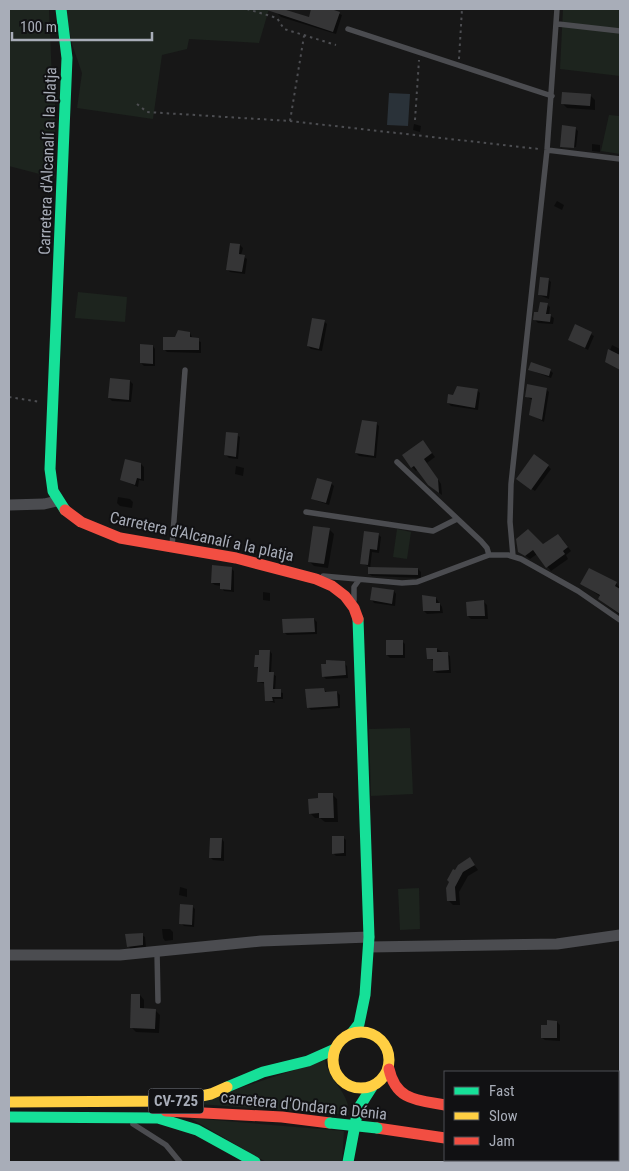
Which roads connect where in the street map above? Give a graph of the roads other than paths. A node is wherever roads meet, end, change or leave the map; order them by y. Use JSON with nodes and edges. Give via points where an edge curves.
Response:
{"nodes":[{"id":1,"x":61,"y":9,"type":"edge"},
{"id":2,"x":557,"y":9,"type":"edge"},
{"id":3,"x":558,"y":24,"type":"junction"},
{"id":4,"x":348,"y":29,"type":"dead end"},
{"id":5,"x":620,"y":31,"type":"edge"},
{"id":6,"x":552,"y":96,"type":"junction"},
{"id":7,"x":547,"y":150,"type":"junction"},
{"id":8,"x":620,"y":159,"type":"edge"},
{"id":9,"x":185,"y":370,"type":"dead end"},
{"id":10,"x":397,"y":462,"type":"dead end"},
{"id":11,"x":57,"y":501,"type":"junction"},
{"id":12,"x":9,"y":505,"type":"edge"},
{"id":13,"x":306,"y":512,"type":"dead end"},
{"id":14,"x":457,"y":519,"type":"junction"},
{"id":15,"x":172,"y":547,"type":"junction"},
{"id":16,"x":489,"y":555,"type":"junction"},
{"id":17,"x":513,"y":556,"type":"junction"},
{"id":18,"x":291,"y":572,"type":"junction"},
{"id":19,"x":358,"y":580,"type":"junction"},
{"id":20,"x":358,"y":616,"type":"junction"},
{"id":21,"x":620,"y":620,"type":"edge"},
{"id":22,"x":620,"y":935,"type":"edge"},
{"id":23,"x":369,"y":942,"type":"junction"},
{"id":24,"x":156,"y":952,"type":"junction"},
{"id":25,"x":9,"y":955,"type":"edge"},
{"id":26,"x":365,"y":995,"type":"junction"},
{"id":27,"x":158,"y":1001,"type":"dead end"},
{"id":28,"x":352,"y":1033,"type":"junction"},
{"id":29,"x":377,"y":1036,"type":"junction"},
{"id":30,"x":335,"y":1049,"type":"junction"},
{"id":31,"x":389,"y":1069,"type":"junction"},
{"id":32,"x":343,"y":1082,"type":"junction"},
{"id":33,"x":372,"y":1087,"type":"junction"},
{"id":34,"x":9,"y":1102,"type":"edge"},
{"id":35,"x":444,"y":1106,"type":"edge"},
{"id":36,"x":9,"y":1109,"type":"edge"},
{"id":37,"x":9,"y":1118,"type":"edge"},
{"id":38,"x":352,"y":1138,"type":"junction"},
{"id":39,"x":444,"y":1138,"type":"edge"},
{"id":40,"x":180,"y":1162,"type":"edge"},
{"id":41,"x":256,"y":1162,"type":"edge"},
{"id":42,"x":348,"y":1162,"type":"edge"}],
"edges":[{"from":1,"to":11,"type":"main road","name":"Carretera d'Alcanalí a la platja","via":[[67,58],[50,481]]},
{"from":2,"to":3,"type":"lane"},
{"from":3,"to":5,"type":"lane"},
{"from":3,"to":6,"type":"lane"},
{"from":4,"to":6,"type":"lane"},
{"from":6,"to":7,"type":"lane"},
{"from":7,"to":8,"type":"lane"},
{"from":7,"to":17,"type":"lane","via":[[511,484]]},
{"from":9,"to":15,"type":"lane"},
{"from":10,"to":14,"type":"lane"},
{"from":11,"to":12,"type":"street"},
{"from":11,"to":15,"type":"main road","name":"Carretera d'Alcanalí a la platja","via":[[76,518],[103,531]]},
{"from":13,"to":14,"type":"lane","via":[[433,531]]},
{"from":14,"to":16,"type":"lane","via":[[481,541]]},
{"from":15,"to":18,"type":"main road","name":"Carretera d'Alcanalí a la platja","via":[[230,556]]},
{"from":16,"to":17,"type":"lane"},
{"from":16,"to":19,"type":"lane","via":[[417,582],[402,584]]},
{"from":17,"to":21,"type":"lane","via":[[578,591]]},
{"from":18,"to":19,"type":"lane"},
{"from":18,"to":20,"type":"main road","name":"Carretera d'Alcanalí a la platja","via":[[335,588],[352,604]]},
{"from":19,"to":20,"type":"lane","via":[[354,587]]},
{"from":20,"to":23,"type":"main road"},
{"from":22,"to":23,"type":"street","via":[[557,944]]},
{"from":23,"to":24,"type":"street","via":[[261,941]]},
{"from":23,"to":26,"type":"main road"},
{"from":24,"to":25,"type":"street"},
{"from":24,"to":27,"type":"lane"},
{"from":26,"to":28,"type":"main road","via":[[359,1024]]},
{"from":26,"to":29,"type":"main road","via":[[367,1021]]},
{"from":28,"to":29,"type":"main road","via":[[369,1032]]},
{"from":28,"to":30,"type":"main road"},
{"from":29,"to":31,"type":"main road","via":[[388,1050]]},
{"from":30,"to":32,"type":"main road","via":[[334,1067]]},
{"from":30,"to":34,"type":"main road","number":"CV-725","via":[[318,1058],[262,1072],[211,1094],[178,1101]]},
{"from":31,"to":33,"type":"main road"},
{"from":31,"to":35,"type":"main road","via":[[392,1085],[401,1094]]},
{"from":32,"to":33,"type":"main road","via":[[362,1089]]},
{"from":32,"to":38,"type":"main road","via":[[352,1101]]},
{"from":33,"to":38,"type":"main road","via":[[358,1109]]},
{"from":36,"to":39,"type":"main road","name":"carretera d'Ondara a Dénia","number":"CV-725","bridge":true,"via":[[177,1111],[274,1117]]},
{"from":37,"to":40,"type":"lane","via":[[133,1124],[166,1146]]},
{"from":37,"to":41,"type":"main road","number":"CV-725","via":[[158,1118],[203,1130]]},
{"from":38,"to":42,"type":"main road"}]}
